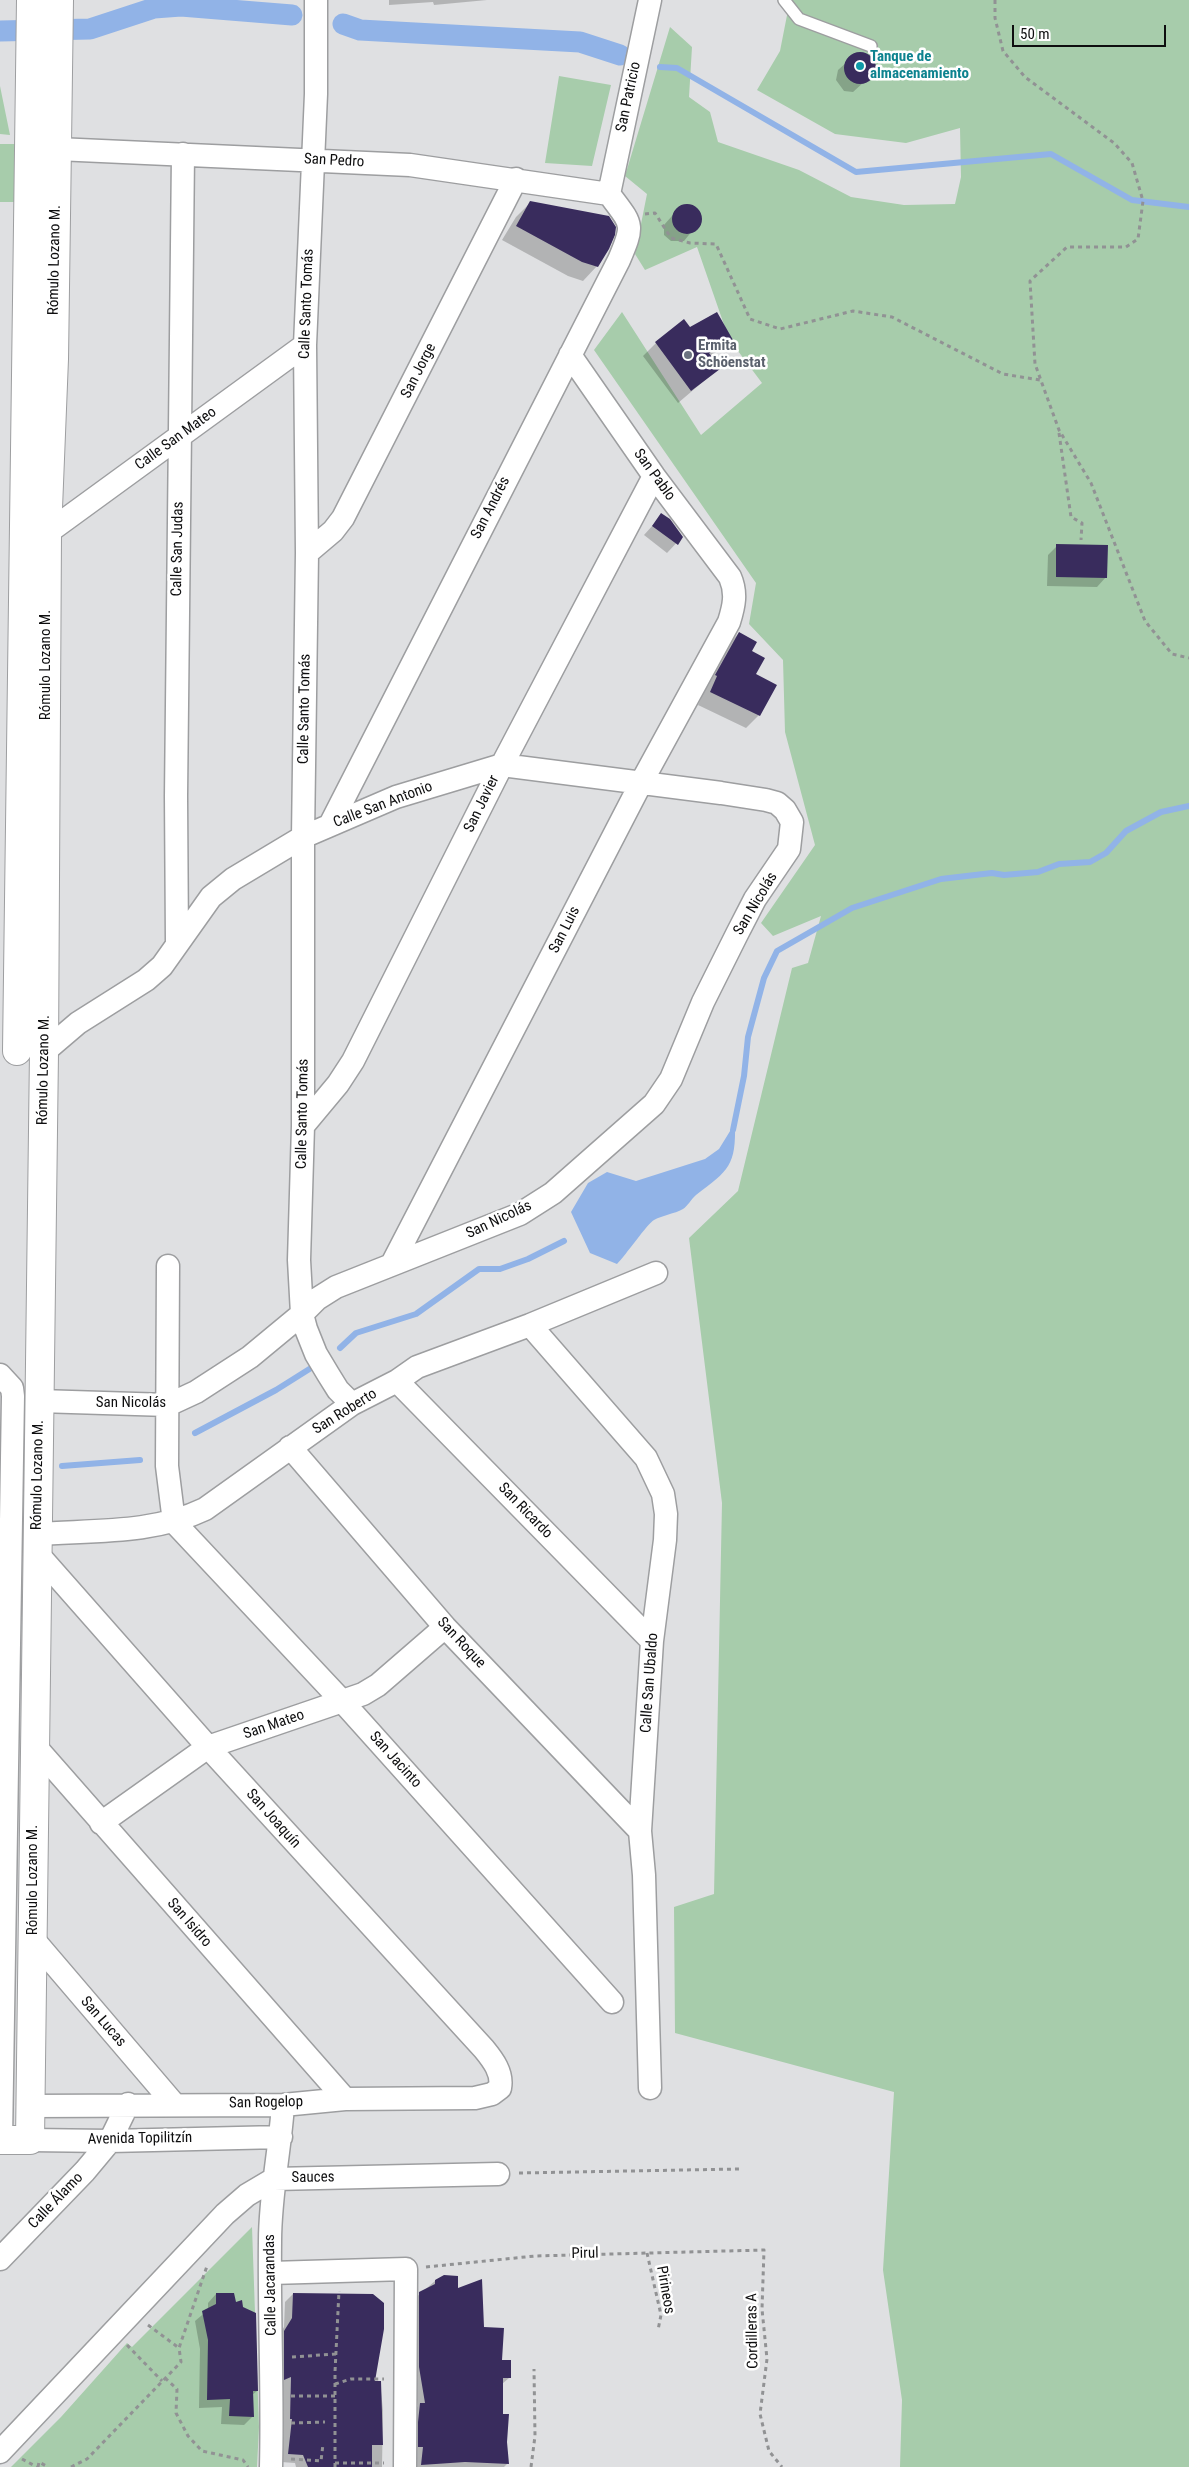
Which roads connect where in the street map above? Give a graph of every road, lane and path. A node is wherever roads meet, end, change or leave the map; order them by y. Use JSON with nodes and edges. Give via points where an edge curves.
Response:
{"nodes":[{"id":1,"x":31,"y":0,"type":"edge"},
{"id":2,"x":59,"y":0,"type":"edge"},
{"id":3,"x":316,"y":0,"type":"edge"},
{"id":4,"x":650,"y":0,"type":"edge"},
{"id":5,"x":784,"y":0,"type":"edge"},
{"id":6,"x":995,"y":0,"type":"edge"},
{"id":7,"x":872,"y":46,"type":"dead end"},
{"id":8,"x":57,"y":149,"type":"junction"},
{"id":9,"x":183,"y":154,"type":"junction"},
{"id":10,"x":313,"y":161,"type":"junction"},
{"id":11,"x":516,"y":178,"type":"junction"},
{"id":12,"x":609,"y":194,"type":"junction"},
{"id":13,"x":628,"y":218,"type":"junction"},
{"id":14,"x":305,"y":345,"type":"junction"},
{"id":15,"x":570,"y":355,"type":"junction"},
{"id":16,"x":41,"y":359,"type":"junction"},
{"id":17,"x":1040,"y":380,"type":"junction"},
{"id":18,"x":1059,"y":430,"type":"junction"},
{"id":19,"x":180,"y":436,"type":"junction"},
{"id":20,"x":654,"y":476,"type":"junction"},
{"id":21,"x":47,"y":533,"type":"junction"},
{"id":22,"x":1081,"y":540,"type":"dead end"},
{"id":23,"x":308,"y":553,"type":"junction"},
{"id":24,"x":735,"y":595,"type":"joint"},
{"id":25,"x":1189,"y":658,"type":"edge"},
{"id":26,"x":502,"y":765,"type":"junction"},
{"id":27,"x":641,"y":783,"type":"junction"},
{"id":28,"x":792,"y":822,"type":"joint"},
{"id":29,"x":330,"y":825,"type":"junction"},
{"id":30,"x":303,"y":837,"type":"junction"},
{"id":31,"x":177,"y":944,"type":"junction"},
{"id":32,"x":8,"y":1051,"type":"edge"},
{"id":33,"x":44,"y":1052,"type":"junction"},
{"id":34,"x":303,"y":1126,"type":"junction"},
{"id":35,"x":392,"y":1264,"type":"junction"},
{"id":36,"x":168,"y":1266,"type":"dead end"},
{"id":37,"x":656,"y":1273,"type":"dead end"},
{"id":38,"x":302,"y":1314,"type":"junction"},
{"id":39,"x":530,"y":1325,"type":"junction"},
{"id":40,"x":3,"y":1377,"type":"edge"},
{"id":41,"x":397,"y":1381,"type":"junction"},
{"id":42,"x":39,"y":1401,"type":"junction"},
{"id":43,"x":352,"y":1404,"type":"junction"},
{"id":44,"x":168,"y":1405,"type":"junction"},
{"id":45,"x":290,"y":1447,"type":"junction"},
{"id":46,"x":174,"y":1522,"type":"junction"},
{"id":47,"x":37,"y":1543,"type":"junction"},
{"id":48,"x":4,"y":1580,"type":"edge"},
{"id":49,"x":445,"y":1627,"type":"junction"},
{"id":50,"x":652,"y":1640,"type":"junction"},
{"id":51,"x":342,"y":1701,"type":"junction"},
{"id":52,"x":4,"y":1714,"type":"edge"},
{"id":53,"x":34,"y":1745,"type":"junction"},
{"id":54,"x":208,"y":1747,"type":"junction"},
{"id":55,"x":101,"y":1823,"type":"junction"},
{"id":56,"x":640,"y":1831,"type":"junction"},
{"id":57,"x":3,"y":1859,"type":"edge"},
{"id":58,"x":33,"y":1939,"type":"junction"},
{"id":59,"x":612,"y":2002,"type":"dead end"},
{"id":60,"x":500,"y":2088,"type":"joint"},
{"id":61,"x":650,"y":2088,"type":"dead end"},
{"id":62,"x":345,"y":2100,"type":"junction"},
{"id":63,"x":128,"y":2104,"type":"junction"},
{"id":64,"x":174,"y":2104,"type":"junction"},
{"id":65,"x":283,"y":2105,"type":"junction"},
{"id":66,"x":29,"y":2106,"type":"junction"},
{"id":67,"x":281,"y":2137,"type":"junction"},
{"id":68,"x":0,"y":2140,"type":"edge"},
{"id":69,"x":30,"y":2140,"type":"junction"},
{"id":70,"x":110,"y":2141,"type":"junction"},
{"id":71,"x":739,"y":2169,"type":"dead end"},
{"id":72,"x":498,"y":2174,"type":"joint"},
{"id":73,"x":274,"y":2180,"type":"junction"},
{"id":74,"x":764,"y":2250,"type":"joint"},
{"id":75,"x":647,"y":2253,"type":"junction"},
{"id":76,"x":0,"y":2259,"type":"edge"},
{"id":77,"x":210,"y":2259,"type":"dead end"},
{"id":78,"x":406,"y":2269,"type":"junction"},
{"id":79,"x":340,"y":2271,"type":"junction"},
{"id":80,"x":271,"y":2273,"type":"junction"},
{"id":81,"x":130,"y":2312,"type":"junction"},
{"id":82,"x":658,"y":2330,"type":"dead end"},
{"id":83,"x":127,"y":2345,"type":"dead end"},
{"id":84,"x":179,"y":2348,"type":"junction"},
{"id":85,"x":336,"y":2354,"type":"junction"},
{"id":86,"x":272,"y":2358,"type":"junction"},
{"id":87,"x":534,"y":2369,"type":"dead end"},
{"id":88,"x":405,"y":2378,"type":"junction"},
{"id":89,"x":163,"y":2379,"type":"junction"},
{"id":90,"x":335,"y":2384,"type":"junction"},
{"id":91,"x":272,"y":2396,"type":"junction"},
{"id":92,"x":336,"y":2396,"type":"junction"},
{"id":93,"x":325,"y":2422,"type":"dead end"},
{"id":94,"x":272,"y":2424,"type":"junction"},
{"id":95,"x":324,"y":2444,"type":"dead end"},
{"id":96,"x":0,"y":2452,"type":"edge"},
{"id":97,"x":271,"y":2463,"type":"edge"},
{"id":98,"x":335,"y":2465,"type":"edge"},
{"id":99,"x":405,"y":2465,"type":"edge"},
{"id":100,"x":38,"y":2467,"type":"edge"},
{"id":101,"x":48,"y":2467,"type":"edge"},
{"id":102,"x":71,"y":2467,"type":"edge"},
{"id":103,"x":248,"y":2467,"type":"edge"},
{"id":104,"x":530,"y":2467,"type":"edge"},
{"id":105,"x":782,"y":2467,"type":"edge"}],
"edges":[{"from":1,"to":16,"type":"street"},
{"from":2,"to":8,"type":"street","name":"Rómulo Lozano M."},
{"from":3,"to":10,"type":"street","name":"Calle Santo Tomás"},
{"from":4,"to":12,"type":"street","name":"San Patricio"},
{"from":5,"to":7,"type":"lane","via":[[799,19]]},
{"from":6,"to":17,"type":"path","via":[[995,18],[1003,51],[1025,77],[1114,143],[1132,163],[1144,202],[1138,239],[1126,247],[1067,247],[1030,281],[1035,364]]},
{"from":8,"to":9,"type":"street","name":"San Pedro"},
{"from":8,"to":16,"type":"street","name":"Rómulo Lozano M."},
{"from":9,"to":10,"type":"street","name":"San Pedro"},
{"from":9,"to":19,"type":"street","name":"Calle San Judas"},
{"from":10,"to":11,"type":"street","name":"San Pedro","via":[[410,165]]},
{"from":10,"to":14,"type":"street","name":"Calle Santo Tomás"},
{"from":11,"to":12,"type":"street","name":"San Pedro"},
{"from":11,"to":23,"type":"street","name":"San Jorge","via":[[343,518]]},
{"from":12,"to":13,"type":"street"},
{"from":13,"to":15,"type":"street","name":"San Andrés","via":[[627,240]]},
{"from":13,"to":17,"type":"path","via":[[655,213],[670,238],[716,244],[750,319],[780,329],[853,311],[892,317],[1003,374]]},
{"from":14,"to":19,"type":"street","name":"Calle San Mateo"},
{"from":14,"to":23,"type":"street","name":"Calle Santo Tomás"},
{"from":15,"to":20,"type":"street","name":"San Pablo"},
{"from":15,"to":29,"type":"street","name":"San Andrés"},
{"from":16,"to":21,"type":"street","name":"Rómulo Lozano M."},
{"from":16,"to":32,"type":"street"},
{"from":17,"to":18,"type":"path"},
{"from":18,"to":22,"type":"path","via":[[1071,517],[1082,523]]},
{"from":18,"to":25,"type":"path","via":[[1091,484],[1145,621],[1172,654]]},
{"from":19,"to":21,"type":"street","name":"Calle San Mateo"},
{"from":19,"to":31,"type":"street","name":"Calle San Judas"},
{"from":20,"to":24,"type":"street","name":"San Pablo","via":[[726,572]]},
{"from":20,"to":26,"type":"street","name":"San Javier"},
{"from":21,"to":33,"type":"street","name":"Rómulo Lozano M."},
{"from":23,"to":30,"type":"street","name":"Calle Santo Tomás"},
{"from":24,"to":27,"type":"street","name":"San Luis","via":[[729,622]]},
{"from":26,"to":27,"type":"street","name":"Calle San Antonio"},
{"from":26,"to":29,"type":"street","name":"Calle San Antonio","via":[[396,797]]},
{"from":26,"to":34,"type":"street","name":"San Javier","via":[[353,1061]]},
{"from":27,"to":28,"type":"street","name":"Calle San Antonio","via":[[766,800],[777,803]]},
{"from":27,"to":35,"type":"street","name":"San Luis"},
{"from":28,"to":35,"type":"street","name":"San Nicolás","via":[[789,850],[755,900],[703,1002],[671,1079],[654,1104],[553,1193],[520,1214]]},
{"from":29,"to":30,"type":"street","name":"Calle San Antonio"},
{"from":30,"to":31,"type":"street","name":"Calle San Antonio","via":[[266,858],[211,897]]},
{"from":30,"to":34,"type":"street","name":"Calle Santo Tomás"},
{"from":31,"to":33,"type":"street","name":"Calle San Antonio","via":[[162,966],[146,980],[78,1024]]},
{"from":32,"to":33,"type":"street"},
{"from":33,"to":42,"type":"street","name":"Rómulo Lozano M."},
{"from":34,"to":38,"type":"street","name":"Calle Santo Tomás","via":[[299,1260]]},
{"from":35,"to":38,"type":"street","name":"San Nicolás","via":[[336,1287]]},
{"from":36,"to":44,"type":"street"},
{"from":37,"to":39,"type":"street","name":"San Roberto"},
{"from":38,"to":43,"type":"street","name":"Calle Santo Tomás","via":[[316,1354],[338,1390]]},
{"from":38,"to":44,"type":"street","name":"San Nicolás","via":[[250,1358],[196,1392]]},
{"from":39,"to":41,"type":"street","name":"San Roberto","via":[[417,1367]]},
{"from":39,"to":50,"type":"street","name":"Calle San Ubaldo","via":[[646,1458],[663,1494],[665,1540]]},
{"from":40,"to":48,"type":"street","via":[[12,1388],[13,1396]]},
{"from":41,"to":43,"type":"street","name":"San Roberto"},
{"from":41,"to":50,"type":"street","name":"San Ricardo"},
{"from":42,"to":44,"type":"street","name":"San Nicolás"},
{"from":42,"to":47,"type":"street","name":"Rómulo Lozano M."},
{"from":43,"to":45,"type":"street","name":"San Roberto"},
{"from":44,"to":46,"type":"street","via":[[167,1466]]},
{"from":45,"to":46,"type":"street","name":"San Roberto","via":[[205,1509]]},
{"from":45,"to":49,"type":"street","name":"San Roque"},
{"from":46,"to":47,"type":"street","name":"San Roberto"},
{"from":46,"to":51,"type":"street","name":"San Jacinto"},
{"from":47,"to":53,"type":"street","name":"Rómulo Lozano M."},
{"from":47,"to":54,"type":"street","name":"San Joaquín"},
{"from":48,"to":52,"type":"street"},
{"from":49,"to":51,"type":"street","name":"San Mateo","via":[[378,1685]]},
{"from":49,"to":56,"type":"street","name":"San Roque"},
{"from":50,"to":56,"type":"street","name":"Calle San Ubaldo"},
{"from":51,"to":54,"type":"street","name":"San Mateo"},
{"from":51,"to":59,"type":"street","name":"San Jacinto"},
{"from":52,"to":57,"type":"street"},
{"from":53,"to":55,"type":"street","name":"San Isidro"},
{"from":53,"to":58,"type":"street","name":"Rómulo Lozano M."},
{"from":54,"to":55,"type":"street","name":"San Mateo"},
{"from":54,"to":60,"type":"street","name":"San Joaquín","via":[[484,2049],[496,2066]]},
{"from":55,"to":62,"type":"street","name":"San Isidro"},
{"from":56,"to":61,"type":"street","name":"Calle San Ubaldo"},
{"from":57,"to":68,"type":"street"},
{"from":58,"to":64,"type":"street","name":"San Lucas"},
{"from":58,"to":66,"type":"street","name":"Rómulo Lozano M."},
{"from":60,"to":62,"type":"street","name":"San Rogelop","via":[[492,2094],[475,2098]]},
{"from":62,"to":65,"type":"street","name":"San Rogelop"},
{"from":63,"to":64,"type":"street","name":"San Rogelop"},
{"from":63,"to":66,"type":"street","name":"San Rogelop"},
{"from":63,"to":70,"type":"street","name":"Calle Álamo"},
{"from":64,"to":65,"type":"street","name":"San Rogelop"},
{"from":65,"to":67,"type":"street","name":"Calle Jacarandas"},
{"from":66,"to":69,"type":"street","name":"Rómulo Lozano M."},
{"from":67,"to":70,"type":"street","name":"Avenida Topilitzín"},
{"from":67,"to":73,"type":"street","name":"Calle Jacarandas"},
{"from":68,"to":69,"type":"street","name":"Avenida Topilitzín"},
{"from":69,"to":70,"type":"street","name":"Avenida Topilitzín"},
{"from":70,"to":76,"type":"street","name":"Calle Álamo"},
{"from":71,"to":72,"type":"path"},
{"from":72,"to":73,"type":"street","name":"Sauces"},
{"from":73,"to":80,"type":"street","name":"Calle Jacarandas"},
{"from":73,"to":81,"type":"street","name":"Sauces","via":[[247,2195],[225,2214]]},
{"from":74,"to":75,"type":"path","name":"Pirul"},
{"from":74,"to":105,"type":"path","name":"Cordilleras A","via":[[762,2310],[768,2359],[760,2414],[769,2451]]},
{"from":75,"to":78,"type":"path","name":"Pirul","via":[[535,2256]]},
{"from":75,"to":82,"type":"path","name":"Pirineos","via":[[661,2315]]},
{"from":77,"to":84,"type":"path"},
{"from":78,"to":79,"type":"street"},
{"from":78,"to":88,"type":"street"},
{"from":79,"to":80,"type":"street"},
{"from":79,"to":85,"type":"path"},
{"from":80,"to":86,"type":"street","name":"Calle Jacarandas"},
{"from":81,"to":84,"type":"path"},
{"from":81,"to":96,"type":"street","name":"Sauces"},
{"from":83,"to":89,"type":"path"},
{"from":84,"to":89,"type":"path","via":[[181,2362]]},
{"from":85,"to":86,"type":"path"},
{"from":85,"to":90,"type":"path"},
{"from":86,"to":91,"type":"street","name":"Calle Jacarandas"},
{"from":87,"to":104,"type":"path","via":[[535,2436]]},
{"from":88,"to":90,"type":"path","via":[[350,2379]]},
{"from":88,"to":99,"type":"street"},
{"from":89,"to":102,"type":"path","via":[[87,2459]]},
{"from":89,"to":103,"type":"path","via":[[177,2389],[176,2413],[188,2436],[202,2451],[243,2460]]},
{"from":90,"to":92,"type":"path"},
{"from":91,"to":92,"type":"path"},
{"from":91,"to":94,"type":"street","name":"Calle Jacarandas"},
{"from":92,"to":98,"type":"path"},
{"from":93,"to":94,"type":"path"},
{"from":94,"to":97,"type":"street","name":"Calle Jacarandas"},
{"from":95,"to":97,"type":"path","via":[[322,2461]]},
{"from":98,"to":99,"type":"path"},
{"from":100,"to":101,"type":"path","via":[[39,2462]]}]}
